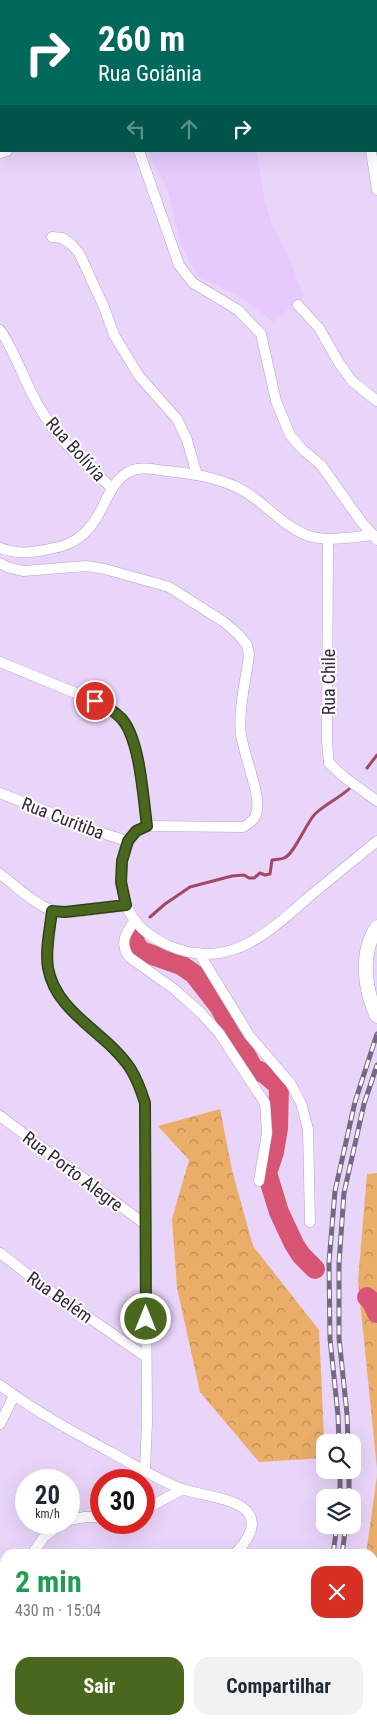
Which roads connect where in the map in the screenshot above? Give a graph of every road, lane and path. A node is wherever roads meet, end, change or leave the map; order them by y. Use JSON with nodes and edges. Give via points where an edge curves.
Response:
{"nodes":[{"id":1,"x":139,"y":152,"type":"edge"},
{"id":2,"x":371,"y":152,"type":"edge"},
{"id":3,"x":377,"y":190,"type":"edge"},
{"id":4,"x":52,"y":238,"type":"dead end"},
{"id":5,"x":298,"y":305,"type":"dead end"},
{"id":6,"x":0,"y":330,"type":"edge"},
{"id":7,"x":377,"y":401,"type":"edge"},
{"id":8,"x":197,"y":474,"type":"junction"},
{"id":9,"x":112,"y":488,"type":"junction"},
{"id":10,"x":375,"y":538,"type":"edge"},
{"id":11,"x":328,"y":540,"type":"junction"},
{"id":12,"x":0,"y":548,"type":"edge"},
{"id":13,"x":0,"y":563,"type":"edge"},
{"id":14,"x":0,"y":662,"type":"edge"},
{"id":15,"x":0,"y":794,"type":"edge"},
{"id":16,"x":377,"y":802,"type":"edge"},
{"id":17,"x":147,"y":826,"type":"junction"},
{"id":18,"x":128,"y":841,"type":"junction"},
{"id":19,"x":377,"y":841,"type":"edge"},
{"id":20,"x":0,"y":874,"type":"edge"},
{"id":21,"x":126,"y":905,"type":"junction"},
{"id":22,"x":52,"y":911,"type":"junction"},
{"id":23,"x":135,"y":920,"type":"junction"},
{"id":24,"x":377,"y":927,"type":"edge"},
{"id":25,"x":199,"y":953,"type":"junction"},
{"id":26,"x":377,"y":1016,"type":"edge"},
{"id":27,"x":0,"y":1116,"type":"edge"},
{"id":28,"x":259,"y":1181,"type":"dead end"},
{"id":29,"x":310,"y":1222,"type":"dead end"},
{"id":30,"x":146,"y":1225,"type":"junction"},
{"id":31,"x":0,"y":1254,"type":"edge"},
{"id":32,"x":146,"y":1357,"type":"junction"},
{"id":33,"x":0,"y":1386,"type":"edge"},
{"id":34,"x":14,"y":1396,"type":"junction"},
{"id":35,"x":0,"y":1424,"type":"edge"},
{"id":36,"x":143,"y":1469,"type":"edge"},
{"id":37,"x":145,"y":1469,"type":"edge"},
{"id":38,"x":155,"y":1475,"type":"edge"},
{"id":39,"x":183,"y":1489,"type":"junction"},
{"id":40,"x":155,"y":1504,"type":"edge"},
{"id":41,"x":48,"y":1534,"type":"edge"},
{"id":42,"x":36,"y":1549,"type":"edge"},
{"id":43,"x":239,"y":1549,"type":"edge"}],
"edges":[{"from":1,"to":10,"type":"street","via":[[179,265],[193,283],[238,310],[261,334],[276,401],[290,435],[321,465]]},
{"from":2,"to":3,"type":"street"},
{"from":4,"to":8,"type":"street","via":[[62,238],[78,253],[118,342],[139,376],[177,419]]},
{"from":5,"to":7,"type":"street","via":[[319,328],[352,381]]},
{"from":6,"to":9,"type":"street","name":"Rua Bolívia","via":[[38,406],[53,428]]},
{"from":8,"to":9,"type":"street","via":[[137,469],[126,472]]},
{"from":8,"to":11,"type":"street","via":[[237,487],[288,525],[308,536]]},
{"from":9,"to":12,"type":"street","via":[[96,518],[70,543],[24,554]]},
{"from":10,"to":11,"type":"street"},
{"from":11,"to":16,"type":"street","name":"Rua Chile","via":[[329,763]]},
{"from":13,"to":17,"type":"street","via":[[23,571],[87,566],[170,587],[224,622],[247,645],[249,655],[240,717],[241,735],[258,812],[253,821],[243,827]]},
{"from":14,"to":17,"type":"street","via":[[95,701],[122,719],[134,740]]},
{"from":15,"to":18,"type":"street","name":"Rua Curitiba"},
{"from":17,"to":18,"type":"street","via":[[136,831]]},
{"from":18,"to":21,"type":"street","via":[[122,861],[121,882]]},
{"from":19,"to":25,"type":"street","via":[[273,928],[224,952]]},
{"from":20,"to":22,"type":"street"},
{"from":21,"to":22,"type":"street"},
{"from":21,"to":23,"type":"street"},
{"from":22,"to":30,"type":"street","via":[[48,966],[52,984],[64,1003],[129,1066],[145,1103]]},
{"from":23,"to":25,"type":"street","via":[[154,938],[183,951]]},
{"from":23,"to":28,"type":"street","via":[[123,943],[129,957],[200,1012],[265,1103],[266,1134]]},
{"from":24,"to":26,"type":"main road","via":[[367,952],[366,978]]},
{"from":25,"to":29,"type":"street","via":[[249,1035],[291,1084],[302,1103],[308,1129]]},
{"from":27,"to":30,"type":"street","name":"Rua Porto Alegre"},
{"from":30,"to":32,"type":"street"},
{"from":31,"to":32,"type":"street","name":"Rua Belém"},
{"from":32,"to":37,"type":"street"},
{"from":33,"to":34,"type":"street"},
{"from":34,"to":35,"type":"street"},
{"from":34,"to":36,"type":"street"},
{"from":38,"to":39,"type":"street"},
{"from":39,"to":40,"type":"street"},
{"from":39,"to":43,"type":"street","via":[[220,1498],[249,1513],[250,1534]]},
{"from":41,"to":42,"type":"street"}]}
